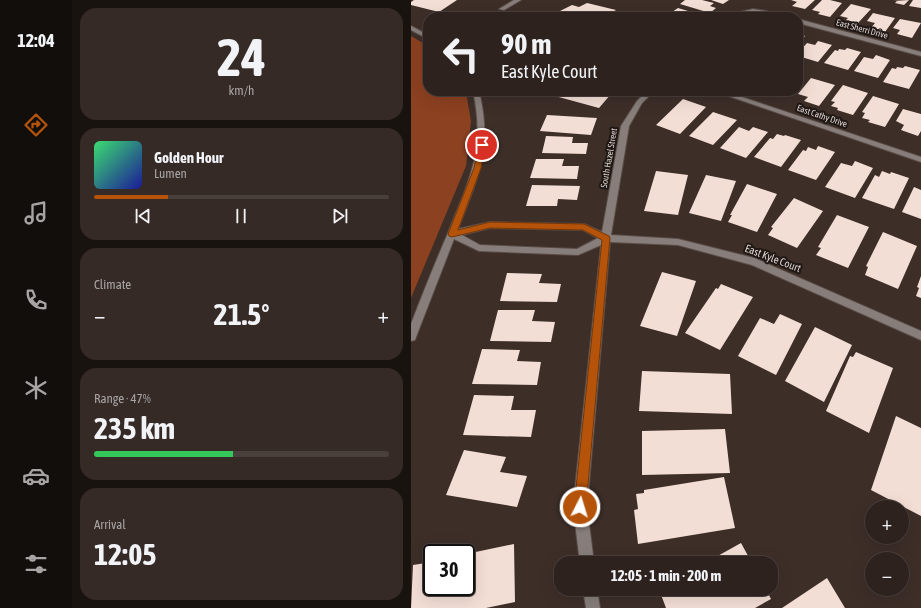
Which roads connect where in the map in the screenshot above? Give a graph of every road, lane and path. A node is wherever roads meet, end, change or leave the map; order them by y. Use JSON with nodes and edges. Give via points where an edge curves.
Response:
{"nodes":[{"id":1,"x":518,"y":0,"type":"edge"},
{"id":2,"x":502,"y":9,"type":"dead end"},
{"id":3,"x":746,"y":12,"type":"edge"},
{"id":4,"x":760,"y":12,"type":"edge"},
{"id":5,"x":803,"y":22,"type":"edge"},
{"id":6,"x":411,"y":28,"type":"edge"},
{"id":7,"x":423,"y":34,"type":"edge"},
{"id":8,"x":921,"y":54,"type":"edge"},
{"id":9,"x":477,"y":96,"type":"edge"},
{"id":10,"x":646,"y":96,"type":"edge"},
{"id":11,"x":732,"y":96,"type":"edge"},
{"id":12,"x":921,"y":160,"type":"edge"},
{"id":13,"x":452,"y":234,"type":"junction"},
{"id":14,"x":606,"y":238,"type":"junction"},
{"id":15,"x":921,"y":336,"type":"edge"},
{"id":16,"x":411,"y":337,"type":"edge"},
{"id":17,"x":586,"y":556,"type":"edge"},
{"id":18,"x":591,"y":596,"type":"edge"},
{"id":19,"x":593,"y":608,"type":"edge"}],
"edges":[{"from":1,"to":2,"type":"street"},
{"from":3,"to":4,"type":"street"},
{"from":5,"to":8,"type":"street","name":"East Sherri Drive"},
{"from":6,"to":7,"type":"street"},
{"from":9,"to":13,"type":"street","via":[[483,127],[482,145],[477,168]]},
{"from":10,"to":14,"type":"street","name":"South Hazel Street","via":[[639,102],[625,126]]},
{"from":11,"to":12,"type":"street","name":"East Cathy Drive"},
{"from":13,"to":14,"type":"street","name":"East Kyle Court","via":[[490,225],[584,227]]},
{"from":13,"to":14,"type":"street","name":"East Kyle Court","via":[[479,248],[578,252]]},
{"from":13,"to":16,"type":"street"},
{"from":14,"to":15,"type":"street","name":"East Kyle Court","via":[[678,242],[754,262]]},
{"from":14,"to":17,"type":"street","name":"South Hazel Street","via":[[580,507]]},
{"from":18,"to":19,"type":"street"}]}
